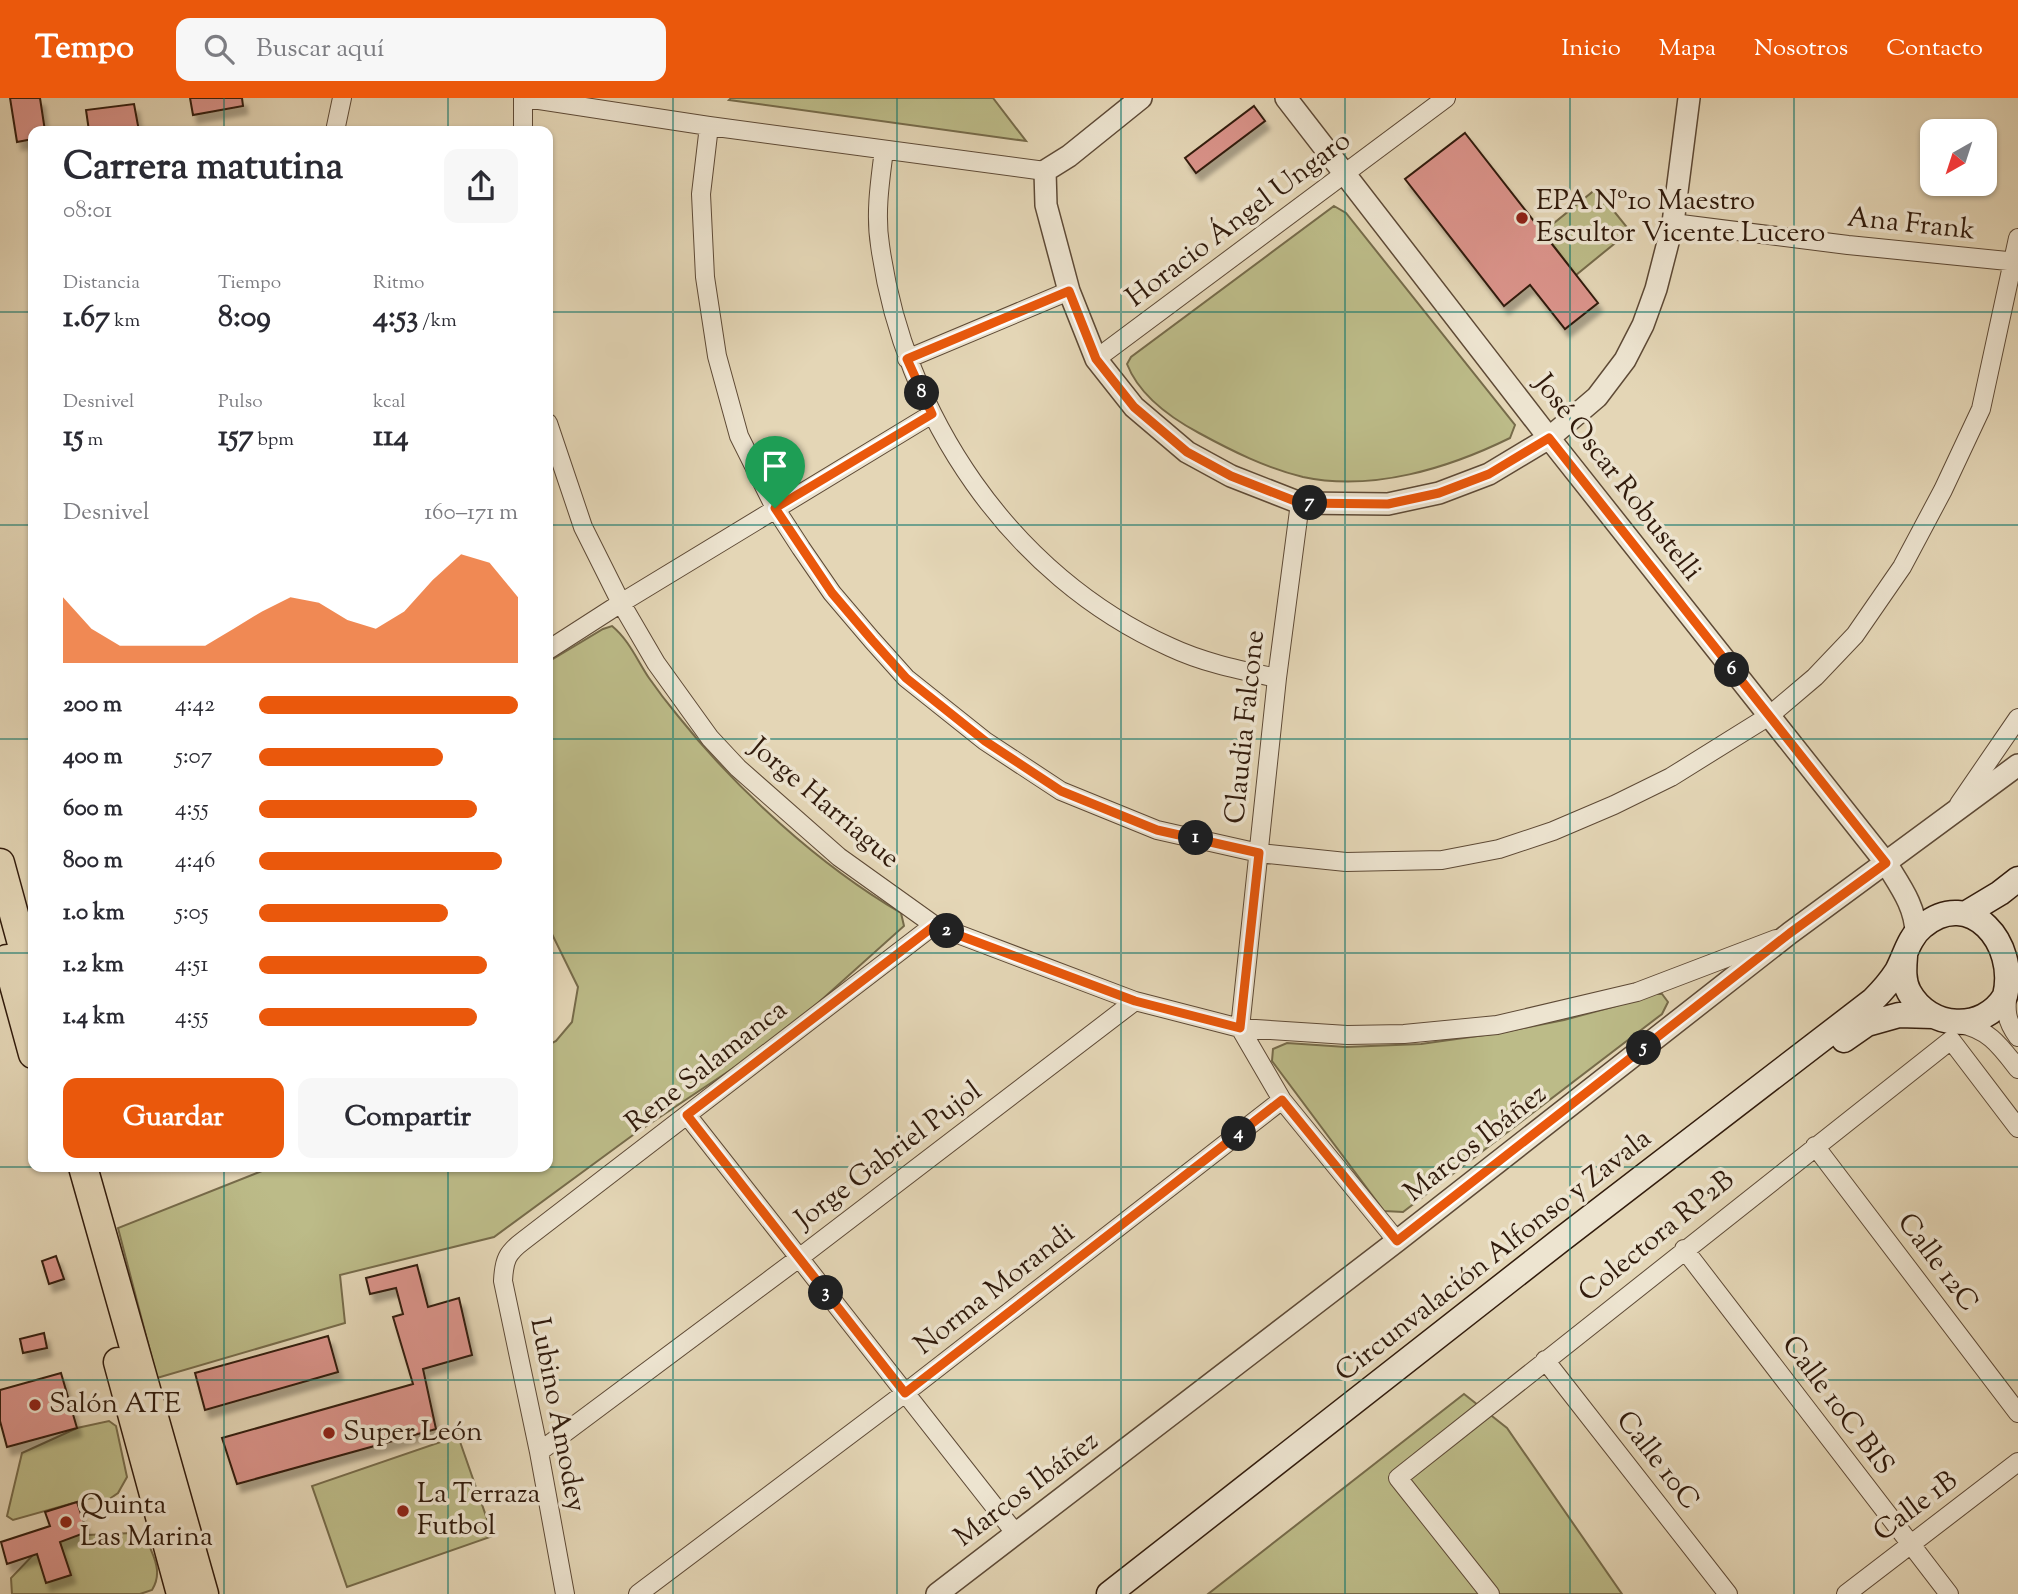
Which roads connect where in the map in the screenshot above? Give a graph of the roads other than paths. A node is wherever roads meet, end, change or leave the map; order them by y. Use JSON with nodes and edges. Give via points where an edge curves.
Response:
{"nodes":[{"id":1,"x":342,"y":98,"type":"edge"},
{"id":2,"x":524,"y":98,"type":"edge"},
{"id":3,"x":1141,"y":98,"type":"edge"},
{"id":4,"x":1286,"y":98,"type":"edge"},
{"id":5,"x":1446,"y":98,"type":"edge"},
{"id":6,"x":1689,"y":98,"type":"edge"},
{"id":7,"x":336,"y":126,"type":"edge"},
{"id":8,"x":523,"y":126,"type":"edge"},
{"id":9,"x":709,"y":127,"type":"junction"},
{"id":10,"x":884,"y":150,"type":"junction"},
{"id":11,"x":1045,"y":171,"type":"junction"},
{"id":12,"x":1346,"y":174,"type":"junction"},
{"id":13,"x":1673,"y":223,"type":"junction"},
{"id":14,"x":2018,"y":238,"type":"edge"},
{"id":15,"x":2016,"y":262,"type":"edge"},
{"id":16,"x":1069,"y":291,"type":"junction"},
{"id":17,"x":907,"y":359,"type":"junction"},
{"id":18,"x":1096,"y":359,"type":"junction"},
{"id":19,"x":932,"y":414,"type":"junction"},
{"id":20,"x":553,"y":438,"type":"edge"},
{"id":21,"x":1549,"y":438,"type":"junction"},
{"id":22,"x":1300,"y":503,"type":"junction"},
{"id":23,"x":775,"y":508,"type":"junction"},
{"id":24,"x":621,"y":603,"type":"junction"},
{"id":25,"x":553,"y":647,"type":"edge"},
{"id":26,"x":1277,"y":678,"type":"junction"},
{"id":27,"x":1769,"y":716,"type":"junction"},
{"id":28,"x":2018,"y":718,"type":"edge"},
{"id":29,"x":2018,"y":765,"type":"edge"},
{"id":30,"x":1955,"y":810,"type":"junction"},
{"id":31,"x":1259,"y":853,"type":"junction"},
{"id":32,"x":0,"y":863,"type":"edge"},
{"id":33,"x":1886,"y":863,"type":"junction"},
{"id":34,"x":2018,"y":879,"type":"edge"},
{"id":35,"x":1904,"y":891,"type":"junction"},
{"id":36,"x":1953,"y":915,"type":"junction"},
{"id":37,"x":934,"y":926,"type":"junction"},
{"id":38,"x":0,"y":933,"type":"edge"},
{"id":39,"x":1790,"y":933,"type":"junction"},
{"id":40,"x":1910,"y":945,"type":"junction"},
{"id":41,"x":28,"y":966,"type":"edge"},
{"id":42,"x":2013,"y":975,"type":"edge"},
{"id":43,"x":1135,"y":1001,"type":"junction"},
{"id":44,"x":1946,"y":1026,"type":"junction"},
{"id":45,"x":1240,"y":1028,"type":"junction"},
{"id":46,"x":28,"y":1036,"type":"edge"},
{"id":47,"x":2018,"y":1037,"type":"edge"},
{"id":48,"x":2018,"y":1069,"type":"edge"},
{"id":49,"x":1282,"y":1100,"type":"junction"},
{"id":50,"x":687,"y":1115,"type":"junction"},
{"id":51,"x":2018,"y":1128,"type":"edge"},
{"id":52,"x":1815,"y":1146,"type":"junction"},
{"id":53,"x":66,"y":1172,"type":"edge"},
{"id":54,"x":84,"y":1172,"type":"edge"},
{"id":55,"x":1397,"y":1241,"type":"junction"},
{"id":56,"x":513,"y":1249,"type":"joint"},
{"id":57,"x":1684,"y":1249,"type":"junction"},
{"id":58,"x":799,"y":1258,"type":"junction"},
{"id":59,"x":1545,"y":1360,"type":"junction"},
{"id":60,"x":905,"y":1393,"type":"junction"},
{"id":61,"x":2018,"y":1413,"type":"edge"},
{"id":62,"x":539,"y":1452,"type":"junction"},
{"id":63,"x":2018,"y":1462,"type":"edge"},
{"id":64,"x":1016,"y":1534,"type":"junction"},
{"id":65,"x":1911,"y":1544,"type":"junction"},
{"id":66,"x":181,"y":1594,"type":"edge"},
{"id":67,"x":204,"y":1594,"type":"edge"},
{"id":68,"x":565,"y":1594,"type":"edge"},
{"id":69,"x":638,"y":1594,"type":"edge"},
{"id":70,"x":937,"y":1594,"type":"edge"},
{"id":71,"x":1109,"y":1594,"type":"edge"},
{"id":72,"x":1135,"y":1594,"type":"edge"},
{"id":73,"x":1490,"y":1594,"type":"edge"},
{"id":74,"x":1728,"y":1594,"type":"edge"},
{"id":75,"x":1846,"y":1594,"type":"edge"},
{"id":76,"x":1950,"y":1594,"type":"edge"}],
"edges":[{"from":1,"to":7,"type":"street"},
{"from":2,"to":8,"type":"street"},
{"from":2,"to":9,"type":"street"},
{"from":3,"to":11,"type":"street"},
{"from":4,"to":12,"type":"street","name":"José Oscar Robustelli"},
{"from":5,"to":12,"type":"street","name":"Horacio Ángel Ungaro"},
{"from":6,"to":13,"type":"street"},
{"from":9,"to":10,"type":"street"},
{"from":9,"to":23,"type":"street","via":[[701,194],[705,277],[717,356],[739,436]]},
{"from":10,"to":11,"type":"street"},
{"from":10,"to":17,"type":"street","via":[[879,244]]},
{"from":11,"to":16,"type":"street","via":[[1046,205]]},
{"from":12,"to":18,"type":"street","name":"Horacio Ángel Ungaro"},
{"from":12,"to":21,"type":"street","name":"José Oscar Robustelli"},
{"from":13,"to":15,"type":"street","name":"Ana Frank"},
{"from":13,"to":21,"type":"street","via":[[1647,313],[1625,360],[1597,397]]},
{"from":14,"to":15,"type":"street"},
{"from":15,"to":27,"type":"street","via":[[1981,408],[1902,567],[1855,635]]},
{"from":16,"to":17,"type":"street"},
{"from":16,"to":18,"type":"street"},
{"from":17,"to":19,"type":"street"},
{"from":18,"to":22,"type":"street","via":[[1134,407],[1187,452],[1231,476]]},
{"from":19,"to":23,"type":"street"},
{"from":19,"to":26,"type":"street","via":[[970,479],[1016,535],[1077,592],[1169,647],[1210,663]]},
{"from":20,"to":24,"type":"street","name":"Jorge Harriague","via":[[583,527]]},
{"from":21,"to":22,"type":"street","via":[[1489,474],[1439,493],[1388,504]]},
{"from":21,"to":27,"type":"street","name":"José Oscar Robustelli"},
{"from":22,"to":26,"type":"street","name":"Claudia Falcone"},
{"from":23,"to":24,"type":"street"},
{"from":23,"to":31,"type":"street","via":[[832,593],[906,678],[985,741],[1061,791],[1157,830]]},
{"from":24,"to":25,"type":"street"},
{"from":24,"to":37,"type":"street","name":"Jorge Harriague","via":[[685,705],[738,768],[839,857]]},
{"from":26,"to":31,"type":"street","name":"Claudia Falcone"},
{"from":27,"to":31,"type":"street","via":[[1671,777],[1614,806],[1499,849],[1442,860],[1346,862]]},
{"from":27,"to":33,"type":"street","name":"José Oscar Robustelli"},
{"from":28,"to":30,"type":"street"},
{"from":29,"to":30,"type":"street","name":"Marcos Ibáñez"},
{"from":30,"to":33,"type":"street","name":"Marcos Ibáñez"},
{"from":31,"to":45,"type":"street","name":"Claudia Falcone"},
{"from":32,"to":41,"type":"main road"},
{"from":33,"to":35,"type":"street","name":"José Oscar Robustelli"},
{"from":33,"to":39,"type":"street","name":"Marcos Ibáñez"},
{"from":34,"to":36,"type":"main road","via":[[2000,893]]},
{"from":35,"to":36,"type":"street","via":[[1930,911]]},
{"from":35,"to":40,"type":"street","via":[[1916,920]]},
{"from":36,"to":40,"type":"main road","via":[[1922,926]]},
{"from":36,"to":42,"type":"main road","via":[[1989,922],[2003,935],[2011,951]]},
{"from":37,"to":43,"type":"street","name":"Jorge Harriague"},
{"from":37,"to":50,"type":"street","name":"Rene Salamanca"},
{"from":38,"to":46,"type":"main road"},
{"from":39,"to":45,"type":"street","name":"Jorge Harriague","via":[[1637,992],[1497,1025],[1348,1035]]},
{"from":39,"to":55,"type":"street","name":"Marcos Ibáñez"},
{"from":40,"to":44,"type":"main road","via":[[1904,973],[1909,991]]},
{"from":40,"to":71,"type":"main road","name":"Circunvalación Alfonso y Zavala","via":[[1889,984],[1873,1000]]},
{"from":42,"to":44,"type":"main road","via":[[2000,1004],[1986,1015]]},
{"from":42,"to":47,"type":"street","via":[[2005,1013]]},
{"from":43,"to":45,"type":"street","name":"Jorge Harriague"},
{"from":43,"to":58,"type":"street","name":"Jorge Gabriel Pujol"},
{"from":44,"to":48,"type":"street","via":[[1972,1026],[1986,1032]]},
{"from":44,"to":51,"type":"street"},
{"from":44,"to":52,"type":"street","name":"Colectora RP2B"},
{"from":44,"to":72,"type":"main road","name":"Circunvalación Alfonso y Zavala","via":[[1899,1015],[1867,1024],[1705,1142]]},
{"from":45,"to":49,"type":"street"},
{"from":49,"to":55,"type":"street"},
{"from":49,"to":60,"type":"street","name":"Norma Morandi"},
{"from":50,"to":56,"type":"street","name":"Rene Salamanca"},
{"from":50,"to":58,"type":"street"},
{"from":52,"to":57,"type":"street","name":"Colectora RP2B"},
{"from":52,"to":61,"type":"street","name":"Calle 12C"},
{"from":53,"to":66,"type":"main road"},
{"from":54,"to":67,"type":"main road"},
{"from":55,"to":64,"type":"street","name":"Marcos Ibáñez"},
{"from":56,"to":62,"type":"street","name":"Lubino Amodey","via":[[504,1263],[503,1281]]},
{"from":57,"to":59,"type":"street","name":"Colectora RP2B"},
{"from":57,"to":65,"type":"street","name":"Calle 10C BIS"},
{"from":58,"to":60,"type":"street"},
{"from":58,"to":62,"type":"street","name":"Jorge Gabriel Pujol"},
{"from":59,"to":73,"type":"street","name":"Colectora RP2B","via":[[1398,1478]]},
{"from":59,"to":74,"type":"street","name":"Calle 10C"},
{"from":60,"to":64,"type":"street"},
{"from":60,"to":69,"type":"street","name":"Norma Morandi"},
{"from":62,"to":68,"type":"street","name":"Lubino Amodey"},
{"from":63,"to":65,"type":"street","name":"Calle 1B"},
{"from":64,"to":70,"type":"street","name":"Marcos Ibáñez"},
{"from":65,"to":75,"type":"street","name":"Calle 1B"},
{"from":65,"to":76,"type":"street","name":"Calle 10C BIS"}]}
